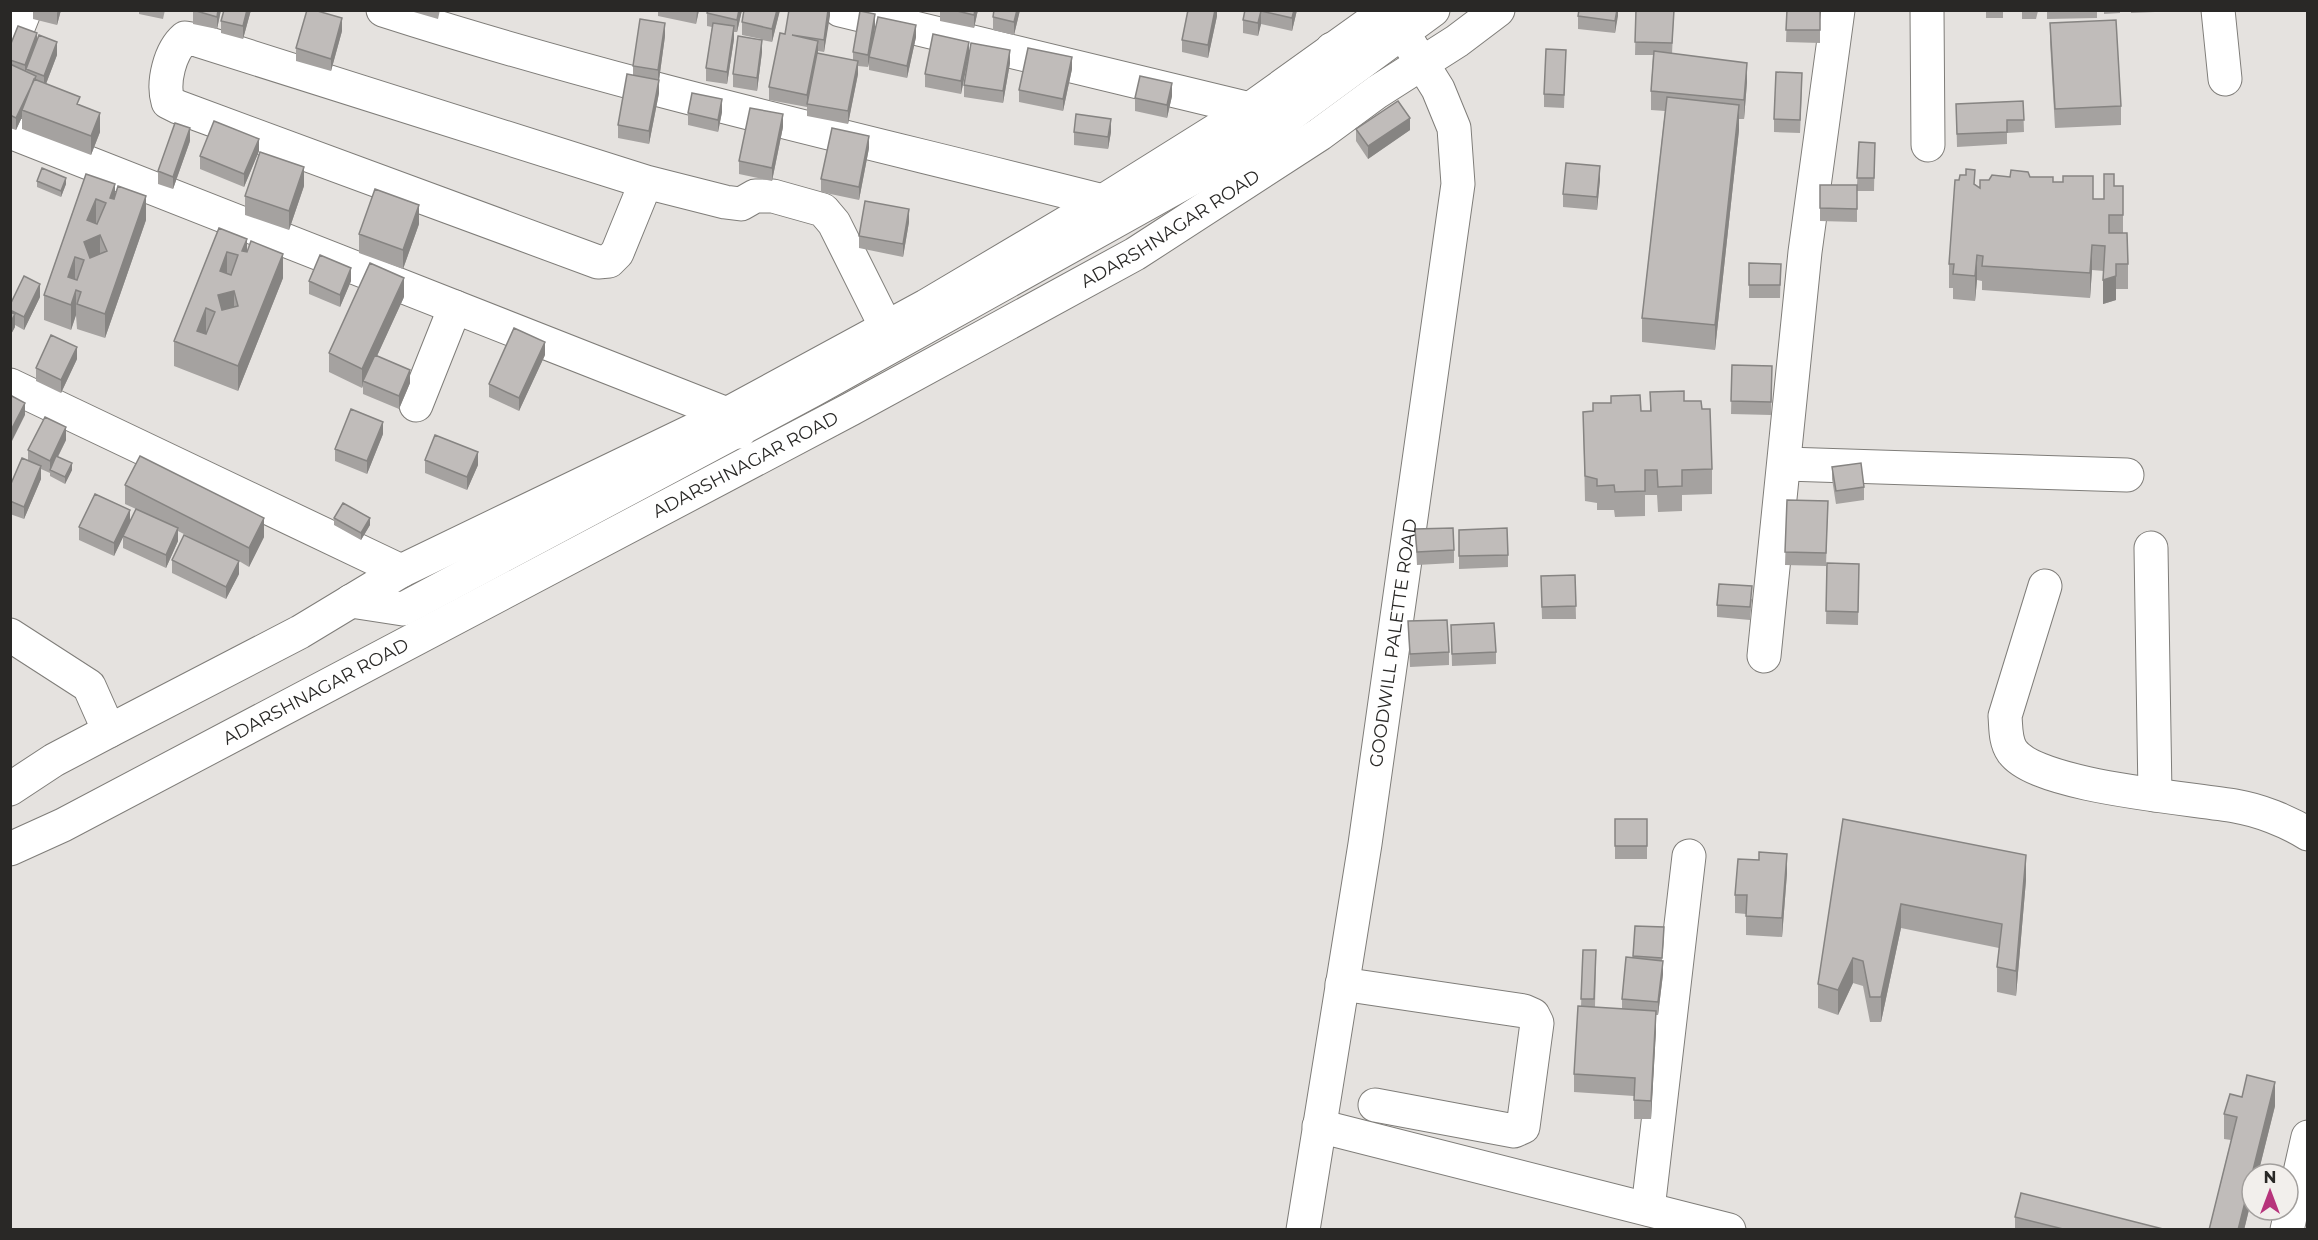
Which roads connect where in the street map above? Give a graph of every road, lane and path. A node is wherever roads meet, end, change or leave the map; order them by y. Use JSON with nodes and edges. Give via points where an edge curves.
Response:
{"nodes":[{"id":1,"x":24,"y":10,"type":"edge"},
{"id":2,"x":382,"y":10,"type":"edge"},
{"id":3,"x":840,"y":10,"type":"edge"},
{"id":4,"x":1433,"y":10,"type":"edge"},
{"id":5,"x":1498,"y":10,"type":"edge"},
{"id":6,"x":1838,"y":10,"type":"edge"},
{"id":7,"x":1927,"y":10,"type":"edge"},
{"id":8,"x":2218,"y":10,"type":"edge"},
{"id":9,"x":926,"y":21,"type":"edge"},
{"id":10,"x":10,"y":22,"type":"edge"},
{"id":11,"x":1396,"y":22,"type":"edge"},
{"id":12,"x":1421,"y":63,"type":"junction"},
{"id":13,"x":2225,"y":79,"type":"dead end"},
{"id":14,"x":1251,"y":109,"type":"junction"},
{"id":15,"x":10,"y":132,"type":"edge"},
{"id":16,"x":1928,"y":145,"type":"dead end"},
{"id":17,"x":646,"y":182,"type":"junction"},
{"id":18,"x":1103,"y":201,"type":"junction"},
{"id":19,"x":455,"y":307,"type":"junction"},
{"id":20,"x":886,"y":327,"type":"junction"},
{"id":21,"x":10,"y":385,"type":"edge"},
{"id":22,"x":416,"y":405,"type":"dead end"},
{"id":23,"x":732,"y":422,"type":"junction"},
{"id":24,"x":756,"y":459,"type":"junction"},
{"id":25,"x":1785,"y":464,"type":"junction"},
{"id":26,"x":2127,"y":475,"type":"dead end"},
{"id":27,"x":2151,"y":548,"type":"dead end"},
{"id":28,"x":401,"y":571,"type":"junction"},
{"id":29,"x":2044,"y":586,"type":"dead end"},
{"id":30,"x":351,"y":601,"type":"junction"},
{"id":31,"x":402,"y":609,"type":"junction"},
{"id":32,"x":10,"y":635,"type":"edge"},
{"id":33,"x":392,"y":651,"type":"junction"},
{"id":34,"x":1764,"y":656,"type":"dead end"},
{"id":35,"x":109,"y":731,"type":"junction"},
{"id":36,"x":10,"y":789,"type":"edge"},
{"id":37,"x":2154,"y":795,"type":"junction"},
{"id":38,"x":2307,"y":834,"type":"edge"},
{"id":39,"x":10,"y":849,"type":"edge"},
{"id":40,"x":1689,"y":856,"type":"dead end"},
{"id":41,"x":1342,"y":984,"type":"junction"},
{"id":42,"x":1376,"y":1105,"type":"dead end"},
{"id":43,"x":1319,"y":1126,"type":"junction"},
{"id":44,"x":2305,"y":1158,"type":"edge"},
{"id":45,"x":1648,"y":1209,"type":"junction"},
{"id":46,"x":1709,"y":1227,"type":"edge"},
{"id":47,"x":1303,"y":1230,"type":"edge"},
{"id":48,"x":2287,"y":1230,"type":"edge"}],
"edges":[{"from":1,"to":10,"type":"street","via":[[19,25]]},
{"from":2,"to":18,"type":"street","via":[[591,71]]},
{"from":3,"to":9,"type":"street"},
{"from":4,"to":11,"type":"street"},
{"from":5,"to":12,"type":"street","name":"ADARSHNAGAR ROAD"},
{"from":6,"to":25,"type":"street","via":[[1805,252]]},
{"from":7,"to":16,"type":"street"},
{"from":8,"to":13,"type":"street"},
{"from":9,"to":14,"type":"street"},
{"from":11,"to":12,"type":"street","name":"GOODWILL PALETTE ROAD"},
{"from":11,"to":14,"type":"street","via":[[1331,49]]},
{"from":11,"to":23,"type":"street","via":[[1241,151]]},
{"from":12,"to":24,"type":"street","name":"ADARSHNAGAR ROAD","via":[[1135,254]]},
{"from":12,"to":41,"type":"street","name":"GOODWILL PALETTE ROAD","via":[[1438,89],[1454,128],[1458,184],[1367,833]]},
{"from":14,"to":18,"type":"street"},
{"from":15,"to":19,"type":"street"},
{"from":17,"to":17,"type":"street","via":[[617,253],[609,261],[598,262],[178,107],[168,102],[164,90],[176,47],[185,38],[197,40]]},
{"from":17,"to":20,"type":"street","via":[[724,202],[741,204],[756,196],[773,196],[823,210],[834,223]]},
{"from":18,"to":20,"type":"street"},
{"from":19,"to":22,"type":"street"},
{"from":19,"to":23,"type":"street"},
{"from":20,"to":23,"type":"street"},
{"from":21,"to":28,"type":"street"},
{"from":23,"to":24,"type":"street"},
{"from":23,"to":28,"type":"street"},
{"from":23,"to":31,"type":"street"},
{"from":24,"to":33,"type":"street","name":"ADARSHNAGAR ROAD"},
{"from":25,"to":26,"type":"street"},
{"from":25,"to":34,"type":"street"},
{"from":27,"to":37,"type":"street"},
{"from":28,"to":30,"type":"street"},
{"from":29,"to":37,"type":"street","via":[[2005,716],[2006,738],[2012,752],[2032,766],[2063,778]]},
{"from":30,"to":31,"type":"street"},
{"from":30,"to":35,"type":"street","via":[[300,632]]},
{"from":31,"to":33,"type":"street"},
{"from":32,"to":35,"type":"street","via":[[88,686]]},
{"from":33,"to":39,"type":"street","name":"ADARSHNAGAR ROAD","via":[[63,825]]},
{"from":35,"to":36,"type":"street"},
{"from":37,"to":38,"type":"street","via":[[2238,806]]},
{"from":40,"to":45,"type":"street"},
{"from":41,"to":42,"type":"street","via":[[1524,1011],[1533,1015],[1537,1023],[1523,1128],[1514,1131]]},
{"from":41,"to":43,"type":"street","name":"GOODWILL PALETTE ROAD"},
{"from":43,"to":45,"type":"street"},
{"from":43,"to":47,"type":"street","name":"GOODWILL PALETTE ROAD"},
{"from":44,"to":48,"type":"street"},
{"from":45,"to":46,"type":"street"}]}
